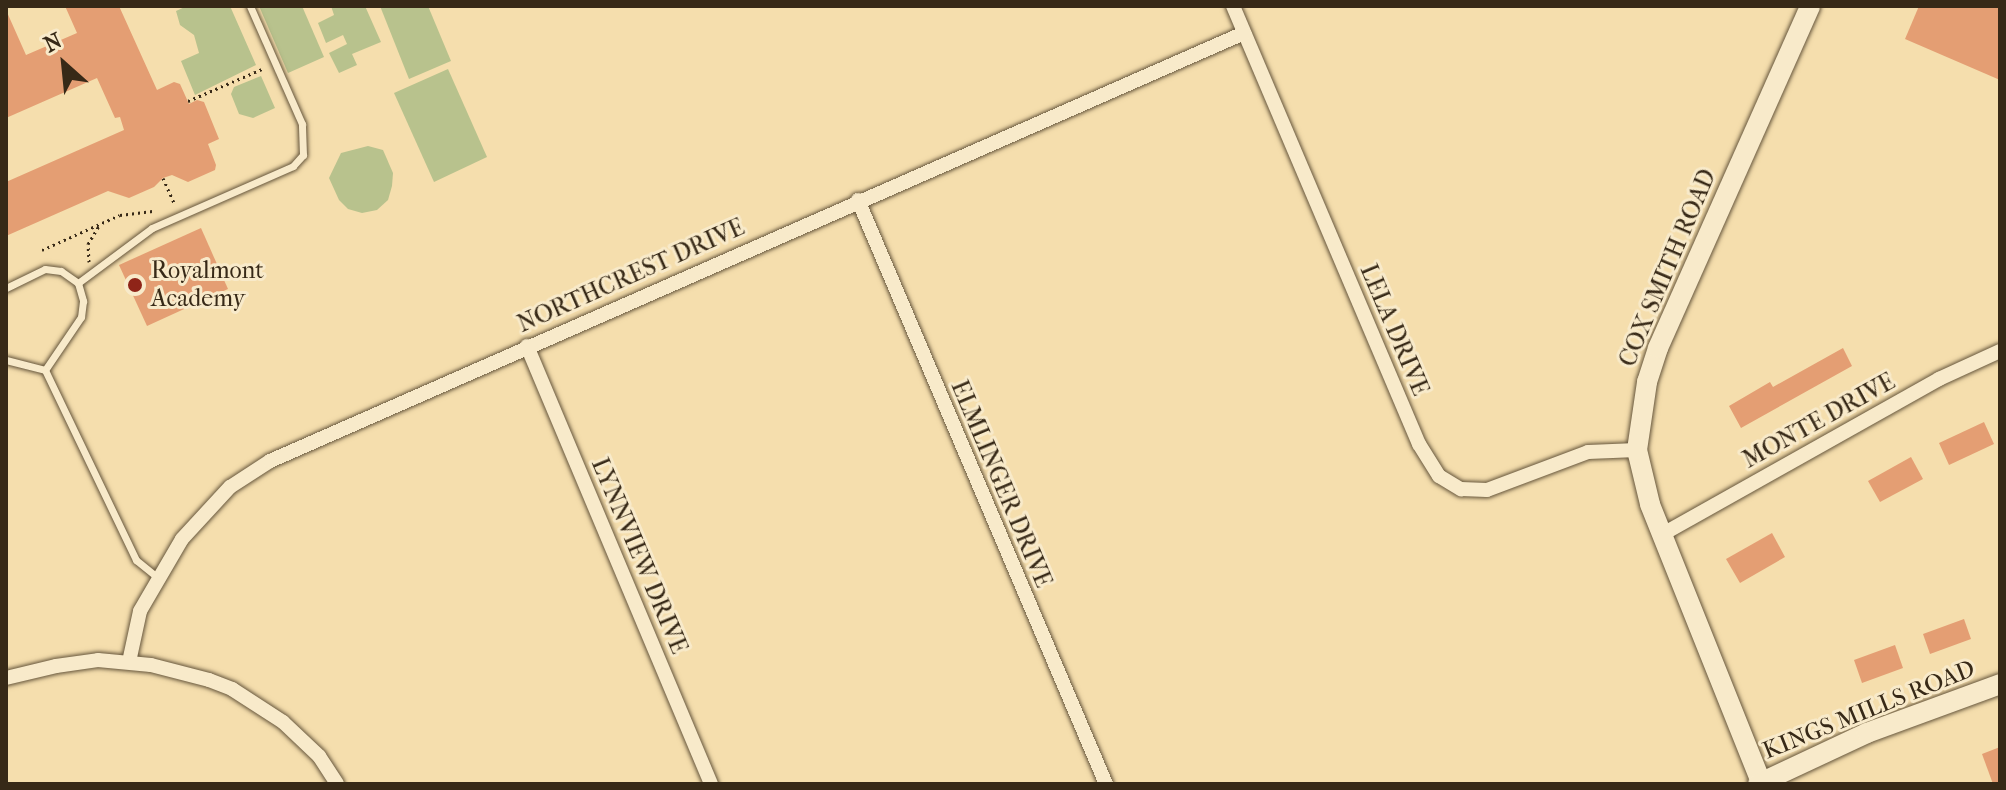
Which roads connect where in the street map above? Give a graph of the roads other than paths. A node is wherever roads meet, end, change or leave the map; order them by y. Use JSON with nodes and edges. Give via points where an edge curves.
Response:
{"nodes":[{"id":1,"x":250,"y":6,"type":"edge"},
{"id":2,"x":1233,"y":6,"type":"edge"},
{"id":3,"x":1810,"y":6,"type":"edge"},
{"id":4,"x":1244,"y":33,"type":"junction"},
{"id":5,"x":858,"y":200,"type":"junction"},
{"id":6,"x":78,"y":283,"type":"junction"},
{"id":7,"x":6,"y":288,"type":"edge"},
{"id":8,"x":527,"y":346,"type":"junction"},
{"id":9,"x":2000,"y":351,"type":"edge"},
{"id":10,"x":6,"y":360,"type":"edge"},
{"id":11,"x":45,"y":370,"type":"junction"},
{"id":12,"x":1637,"y":450,"type":"junction"},
{"id":13,"x":1663,"y":534,"type":"junction"},
{"id":14,"x":158,"y":578,"type":"junction"},
{"id":15,"x":129,"y":662,"type":"junction"},
{"id":16,"x":6,"y":678,"type":"edge"},
{"id":17,"x":2000,"y":684,"type":"edge"},
{"id":18,"x":1761,"y":783,"type":"edge"},
{"id":19,"x":337,"y":784,"type":"edge"},
{"id":20,"x":711,"y":784,"type":"edge"},
{"id":21,"x":1106,"y":784,"type":"edge"}],
"edges":[{"from":1,"to":6,"type":"lane","via":[[302,124],[303,155],[293,166],[152,228]]},
{"from":2,"to":4,"type":"street","name":"LELA DRIVE"},
{"from":3,"to":12,"type":"street","name":"COX SMITH ROAD","via":[[1658,348]]},
{"from":4,"to":5,"type":"street","name":"NORTHCREST DRIVE"},
{"from":4,"to":12,"type":"street","name":"LELA DRIVE","via":[[1419,444],[1439,476],[1461,489],[1487,490],[1588,452]]},
{"from":5,"to":8,"type":"street","name":"NORTHCREST DRIVE"},
{"from":5,"to":21,"type":"street","name":"ELMLINGER DRIVE"},
{"from":6,"to":7,"type":"lane","via":[[61,271],[45,269]]},
{"from":6,"to":11,"type":"lane","via":[[81,317]]},
{"from":8,"to":14,"type":"street","name":"NORTHCREST DRIVE","via":[[270,461],[204,511]]},
{"from":8,"to":20,"type":"street","name":"LYNNVIEW DRIVE"},
{"from":9,"to":13,"type":"street","name":"MONTE DRIVE","via":[[1939,379]]},
{"from":10,"to":11,"type":"lane"},
{"from":11,"to":14,"type":"lane","via":[[136,560]]},
{"from":12,"to":13,"type":"street","name":"COX SMITH ROAD","via":[[1643,483]]},
{"from":13,"to":18,"type":"street","name":"COX SMITH ROAD"},
{"from":14,"to":15,"type":"street","name":"NORTHCREST DRIVE","via":[[133,632]]},
{"from":15,"to":16,"type":"street","via":[[98,660]]},
{"from":15,"to":19,"type":"street","via":[[209,680],[264,708],[310,747]]},
{"from":17,"to":18,"type":"street","name":"KINGS MILLS ROAD","via":[[1867,733]]}]}
